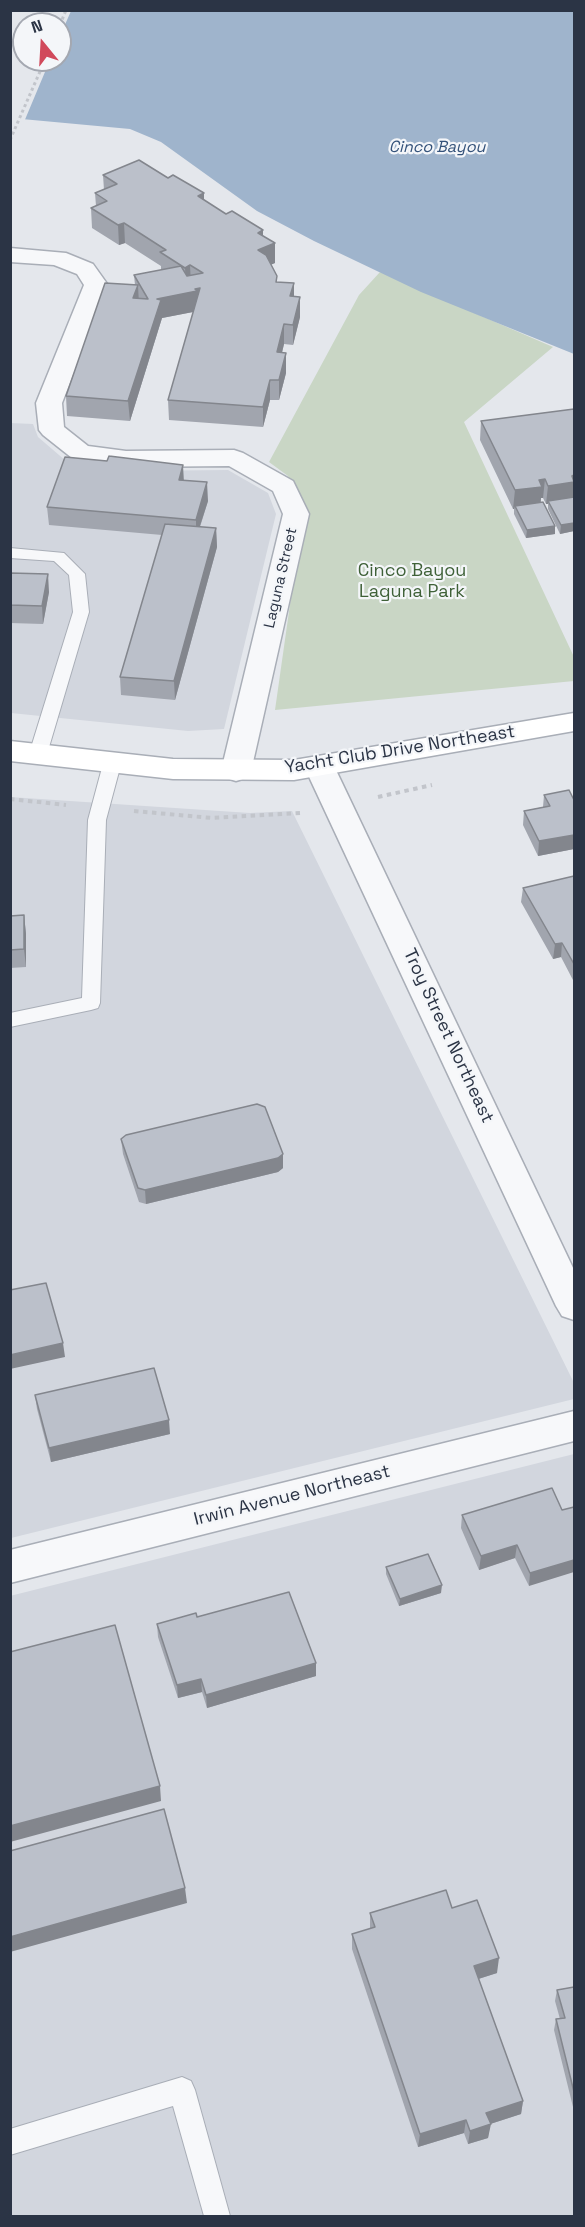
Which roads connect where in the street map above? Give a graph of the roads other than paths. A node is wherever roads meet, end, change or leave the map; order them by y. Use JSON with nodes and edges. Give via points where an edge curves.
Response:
{"nodes":[{"id":1,"x":10,"y":255,"type":"edge"},
{"id":2,"x":10,"y":553,"type":"edge"},
{"id":3,"x":574,"y":722,"type":"edge"},
{"id":4,"x":24,"y":753,"type":"edge"},
{"id":5,"x":112,"y":764,"type":"junction"},
{"id":6,"x":318,"y":766,"type":"junction"},
{"id":7,"x":236,"y":771,"type":"junction"},
{"id":8,"x":10,"y":1020,"type":"edge"},
{"id":9,"x":574,"y":1306,"type":"edge"},
{"id":10,"x":574,"y":1426,"type":"edge"},
{"id":11,"x":10,"y":1567,"type":"edge"},
{"id":12,"x":10,"y":2142,"type":"edge"},
{"id":13,"x":217,"y":2217,"type":"edge"}],
"edges":[{"from":1,"to":7,"type":"street","name":"Laguna Street","via":[[58,258],[85,269],[96,285],[49,403],[52,430],[81,453],[126,459],[234,458],[284,487],[296,514]]},
{"from":2,"to":4,"type":"lane","via":[[58,556],[77,574],[81,612]]},
{"from":3,"to":6,"type":"street","name":"Yacht Club Drive Northeast"},
{"from":4,"to":5,"type":"street","name":"Yacht Club Drive Northeast"},
{"from":5,"to":7,"type":"street","name":"Yacht Club Drive Northeast"},
{"from":5,"to":8,"type":"lane","via":[[97,820],[92,1003]]},
{"from":6,"to":7,"type":"street","name":"Yacht Club Drive Northeast"},
{"from":6,"to":9,"type":"street","name":"Troy Street Northeast"},
{"from":10,"to":11,"type":"street","name":"Irwin Avenue Northeast"},
{"from":12,"to":13,"type":"lane","via":[[182,2090]]}]}
